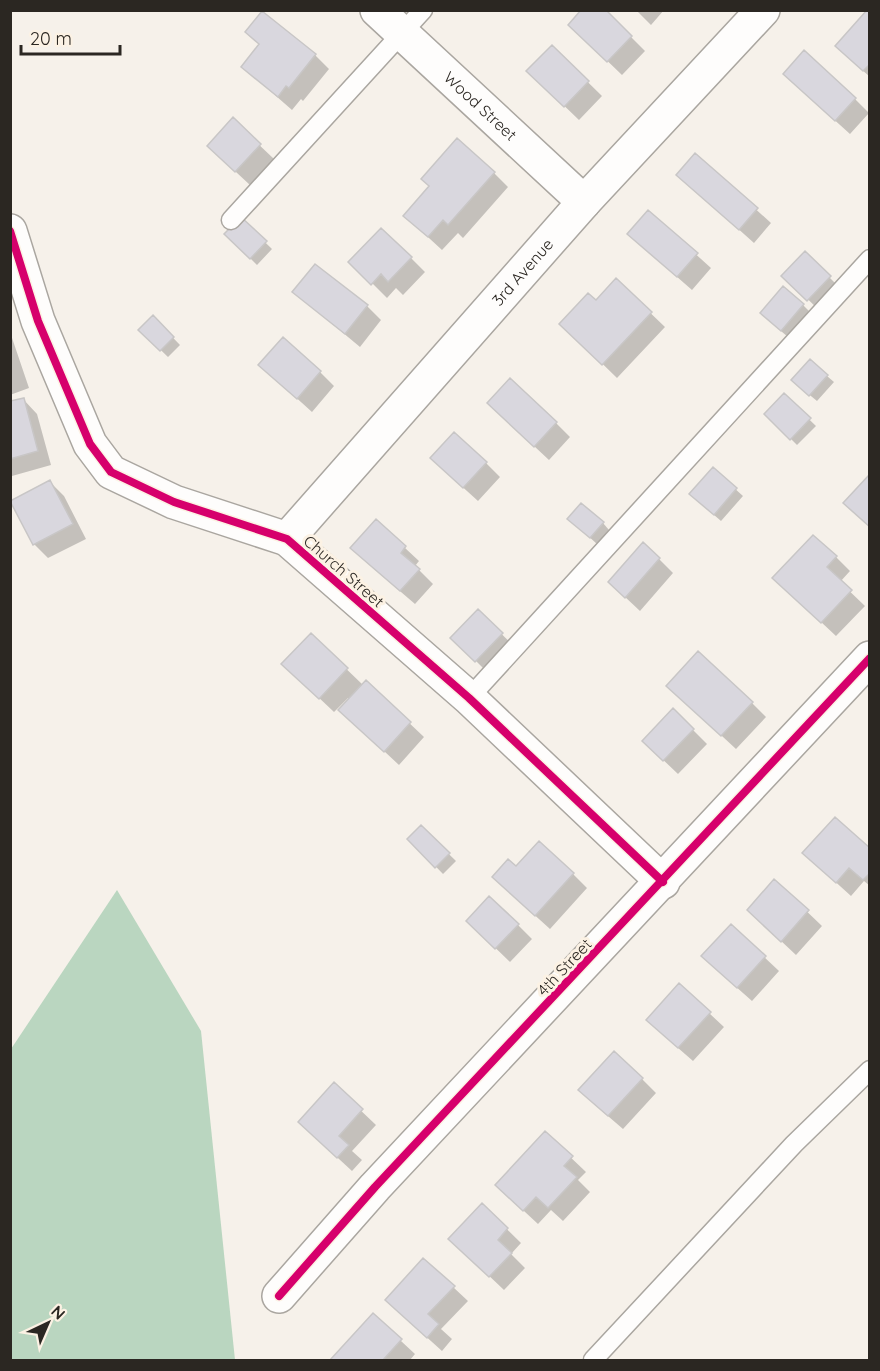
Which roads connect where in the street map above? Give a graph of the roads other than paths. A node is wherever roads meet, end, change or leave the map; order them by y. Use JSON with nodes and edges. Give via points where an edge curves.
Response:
{"nodes":[{"id":1,"x":377,"y":10,"type":"edge"},
{"id":2,"x":763,"y":10,"type":"edge"},
{"id":3,"x":412,"y":22,"type":"edge"},
{"id":4,"x":584,"y":202,"type":"junction"},
{"id":5,"x":231,"y":220,"type":"dead end"},
{"id":6,"x":10,"y":231,"type":"edge"},
{"id":7,"x":870,"y":259,"type":"edge"},
{"id":8,"x":287,"y":539,"type":"junction"},
{"id":9,"x":870,"y":658,"type":"edge"},
{"id":10,"x":469,"y":698,"type":"junction"},
{"id":11,"x":663,"y":882,"type":"junction"},
{"id":12,"x":870,"y":1070,"type":"edge"},
{"id":13,"x":279,"y":1296,"type":"dead end"},
{"id":14,"x":593,"y":1360,"type":"edge"}],
"edges":[{"from":1,"to":3,"type":"street","name":"Wood Street"},
{"from":2,"to":4,"type":"street","name":"3rd Avenue"},
{"from":3,"to":4,"type":"street","name":"Wood Street"},
{"from":3,"to":5,"type":"lane"},
{"from":4,"to":8,"type":"street","name":"3rd Avenue"},
{"from":6,"to":8,"type":"street","name":"Church Street","via":[[38,321],[90,444],[111,472],[174,502]]},
{"from":7,"to":10,"type":"lane"},
{"from":8,"to":10,"type":"street","name":"Church Street"},
{"from":9,"to":11,"type":"street","name":"4th Street"},
{"from":10,"to":11,"type":"street","name":"Church Street"},
{"from":11,"to":13,"type":"street","name":"4th Street","via":[[375,1187]]},
{"from":12,"to":14,"type":"lane","via":[[794,1144]]}]}
